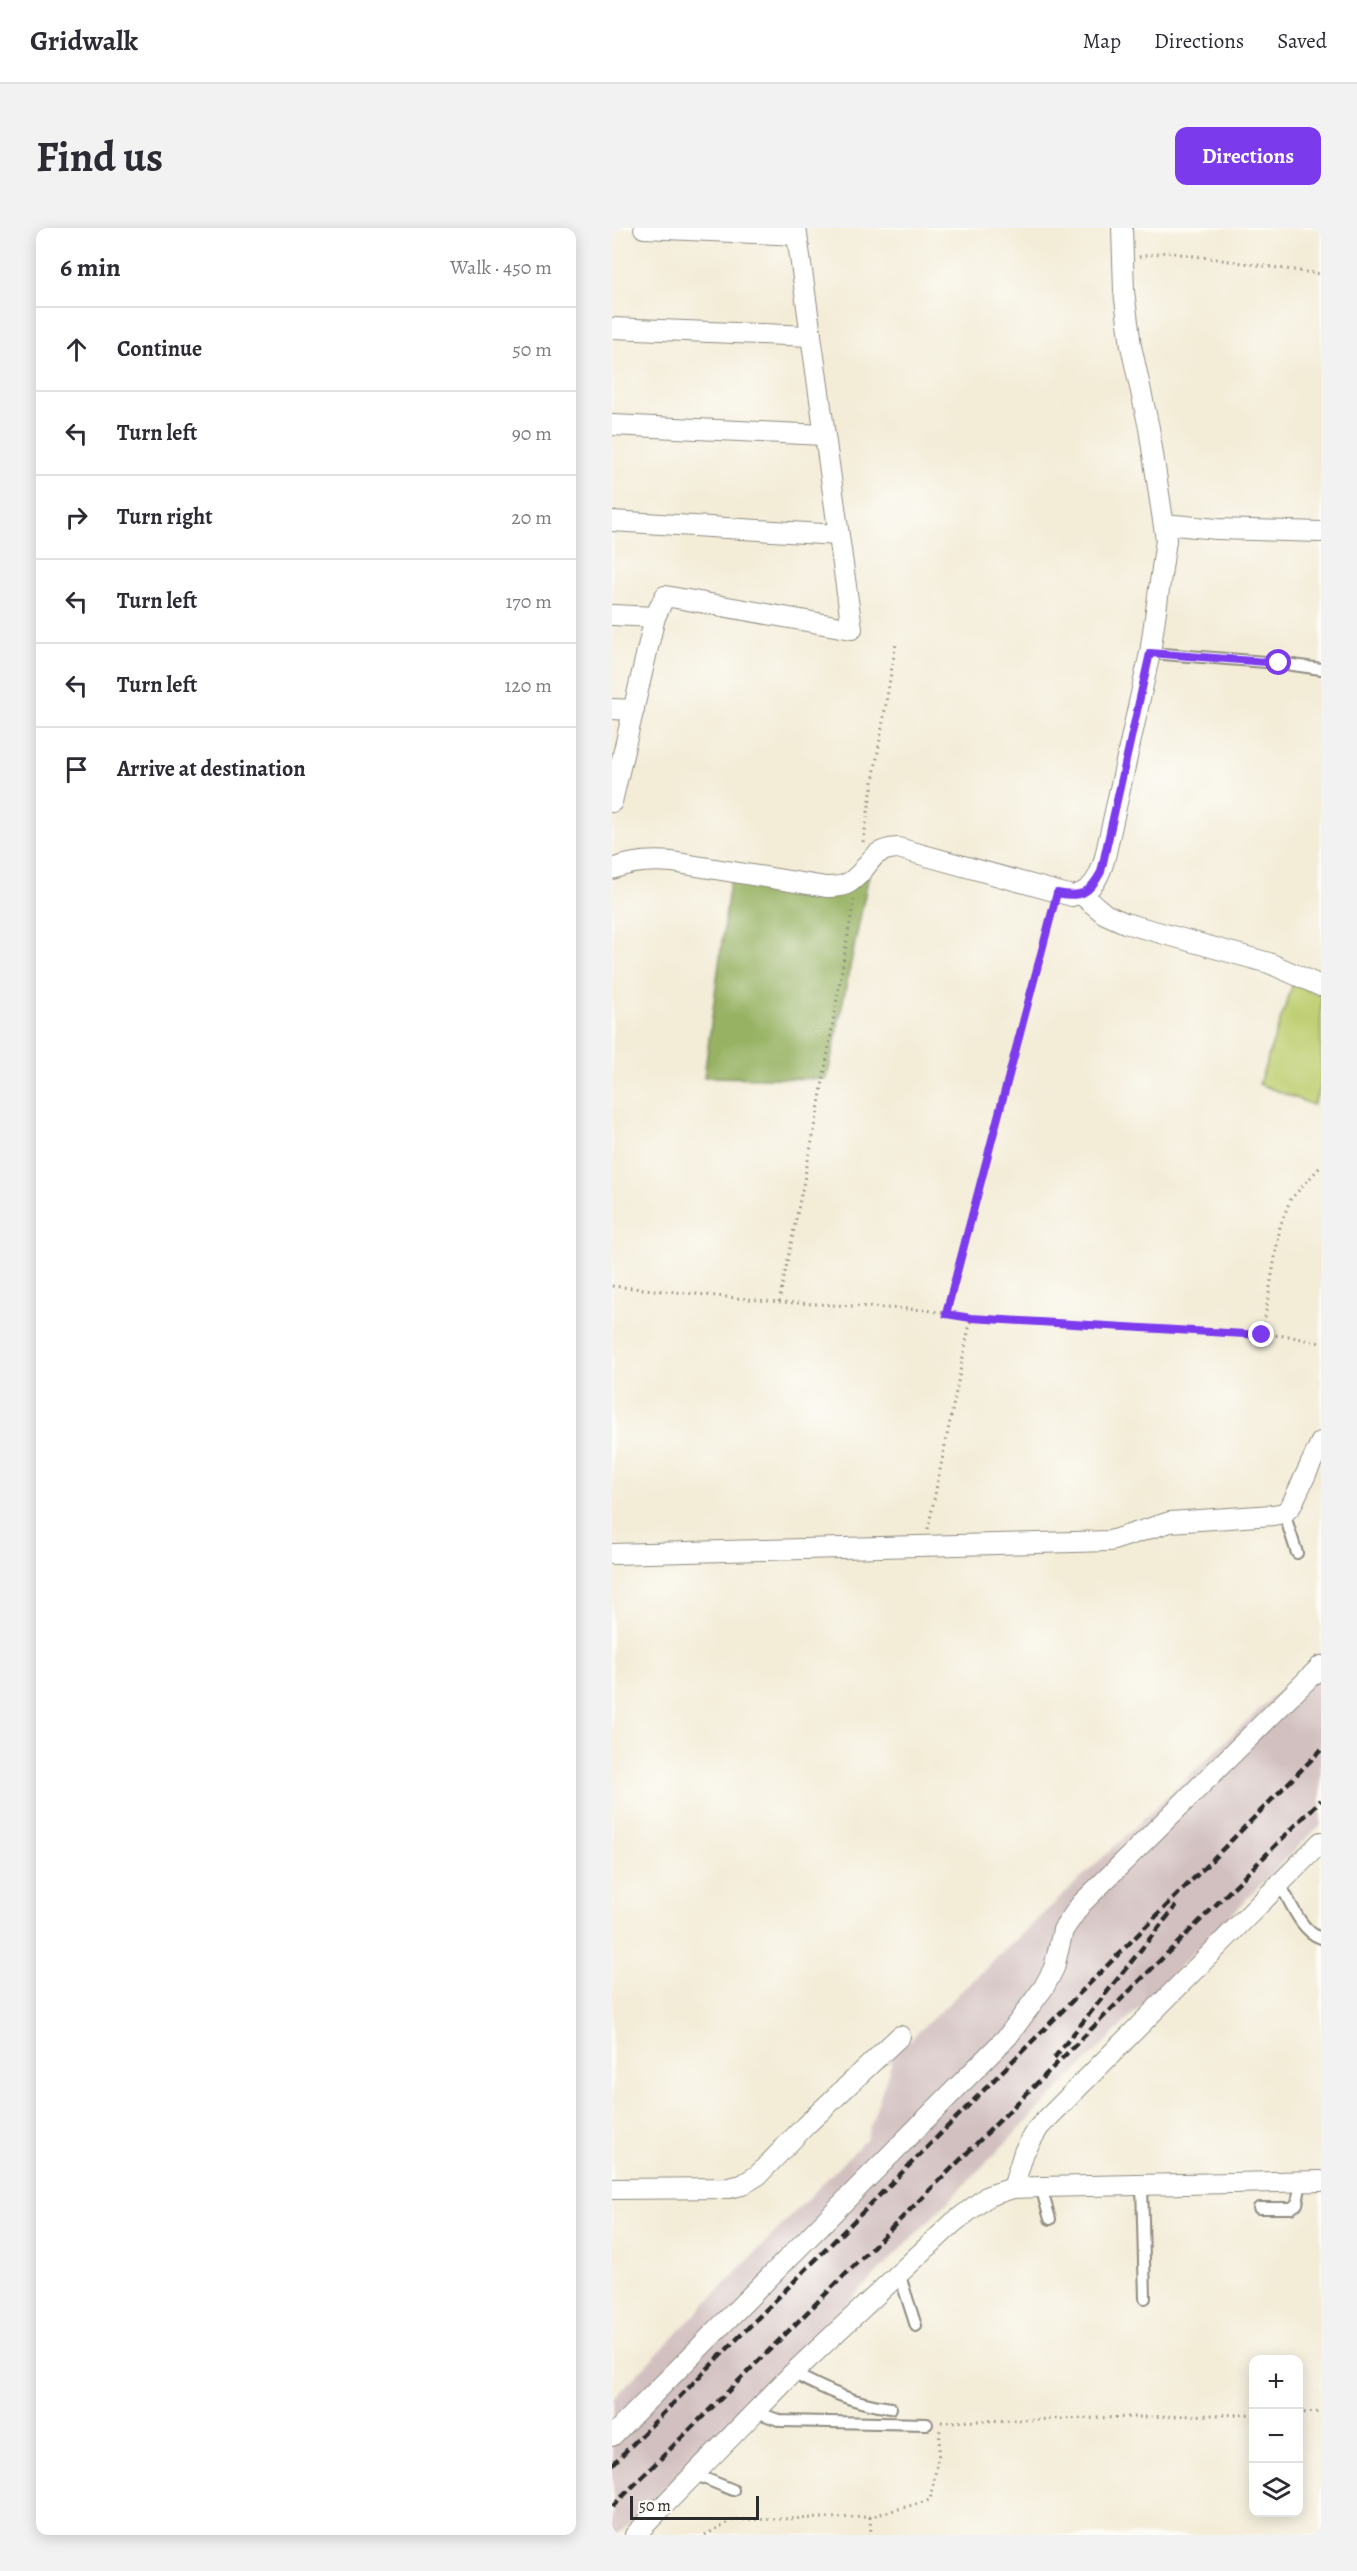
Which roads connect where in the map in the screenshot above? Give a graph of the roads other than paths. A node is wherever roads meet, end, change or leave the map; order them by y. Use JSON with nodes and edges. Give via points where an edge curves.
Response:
{"nodes":[{"id":1,"x":644,"y":228,"type":"edge"},
{"id":2,"x":1122,"y":228,"type":"edge"},
{"id":3,"x":796,"y":232,"type":"edge"},
{"id":4,"x":612,"y":328,"type":"edge"},
{"id":5,"x":811,"y":336,"type":"junction"},
{"id":6,"x":612,"y":425,"type":"edge"},
{"id":7,"x":824,"y":435,"type":"junction"},
{"id":8,"x":612,"y":521,"type":"edge"},
{"id":9,"x":1164,"y":524,"type":"junction"},
{"id":10,"x":1321,"y":532,"type":"edge"},
{"id":11,"x":838,"y":536,"type":"junction"},
{"id":12,"x":612,"y":615,"type":"edge"},
{"id":13,"x":655,"y":617,"type":"junction"},
{"id":14,"x":1150,"y":653,"type":"junction"},
{"id":15,"x":1321,"y":669,"type":"edge"},
{"id":16,"x":612,"y":709,"type":"edge"},
{"id":17,"x":634,"y":710,"type":"junction"},
{"id":18,"x":612,"y":802,"type":"edge"},
{"id":19,"x":612,"y":869,"type":"edge"},
{"id":20,"x":1081,"y":894,"type":"junction"},
{"id":21,"x":1321,"y":986,"type":"edge"},
{"id":22,"x":1321,"y":1442,"type":"edge"},
{"id":23,"x":1284,"y":1513,"type":"junction"},
{"id":24,"x":1297,"y":1553,"type":"dead end"},
{"id":25,"x":612,"y":1554,"type":"edge"},
{"id":26,"x":1321,"y":1666,"type":"edge"},
{"id":27,"x":1321,"y":1842,"type":"edge"},
{"id":28,"x":1280,"y":1884,"type":"junction"},
{"id":29,"x":1321,"y":1938,"type":"edge"},
{"id":30,"x":900,"y":2036,"type":"dead end"},
{"id":31,"x":1311,"y":2181,"type":"edge"},
{"id":32,"x":1142,"y":2184,"type":"junction"},
{"id":33,"x":1041,"y":2187,"type":"junction"},
{"id":34,"x":1013,"y":2188,"type":"junction"},
{"id":35,"x":612,"y":2189,"type":"edge"},
{"id":36,"x":1259,"y":2208,"type":"dead end"},
{"id":37,"x":1050,"y":2219,"type":"dead end"},
{"id":38,"x":899,"y":2273,"type":"junction"},
{"id":39,"x":1145,"y":2298,"type":"dead end"},
{"id":40,"x":916,"y":2326,"type":"dead end"},
{"id":41,"x":793,"y":2373,"type":"junction"},
{"id":42,"x":891,"y":2408,"type":"dead end"},
{"id":43,"x":754,"y":2411,"type":"junction"},
{"id":44,"x":927,"y":2424,"type":"dead end"},
{"id":45,"x":612,"y":2436,"type":"edge"},
{"id":46,"x":694,"y":2474,"type":"junction"},
{"id":47,"x":733,"y":2490,"type":"dead end"},
{"id":48,"x":635,"y":2535,"type":"edge"}],
"edges":[{"from":1,"to":3,"type":"street"},
{"from":2,"to":9,"type":"street","via":[[1131,346]]},
{"from":3,"to":5,"type":"street"},
{"from":4,"to":5,"type":"street"},
{"from":5,"to":7,"type":"street"},
{"from":6,"to":7,"type":"street"},
{"from":7,"to":11,"type":"street"},
{"from":8,"to":11,"type":"street"},
{"from":9,"to":10,"type":"street"},
{"from":9,"to":14,"type":"street","via":[[1165,555]]},
{"from":11,"to":13,"type":"street","via":[[852,629],[665,596]]},
{"from":12,"to":13,"type":"street"},
{"from":13,"to":17,"type":"street"},
{"from":14,"to":15,"type":"lane"},
{"from":14,"to":20,"type":"street","via":[[1101,872],[1094,885]]},
{"from":16,"to":17,"type":"street"},
{"from":17,"to":18,"type":"street"},
{"from":19,"to":20,"type":"street","via":[[648,860],[826,887],[842,886],[876,854],[898,848],[1057,893]]},
{"from":20,"to":21,"type":"street","via":[[1125,923],[1269,963]]},
{"from":22,"to":23,"type":"street"},
{"from":23,"to":24,"type":"lane"},
{"from":23,"to":25,"type":"street","via":[[1170,1522],[1110,1541]]},
{"from":26,"to":45,"type":"street","via":[[1080,1904],[1064,1930],[1054,1968],[1044,1987],[1008,2036]]},
{"from":27,"to":28,"type":"street"},
{"from":28,"to":29,"type":"lane","via":[[1304,1925]]},
{"from":28,"to":34,"type":"street","via":[[1039,2127],[1024,2152]]},
{"from":30,"to":35,"type":"street","via":[[758,2175],[742,2185]]},
{"from":31,"to":32,"type":"street"},
{"from":31,"to":36,"type":"lane","via":[[1291,2208]]},
{"from":32,"to":33,"type":"street"},
{"from":32,"to":39,"type":"lane"},
{"from":33,"to":34,"type":"street"},
{"from":33,"to":37,"type":"lane"},
{"from":34,"to":38,"type":"street","via":[[988,2196],[971,2208]]},
{"from":38,"to":40,"type":"lane"},
{"from":38,"to":41,"type":"street"},
{"from":41,"to":42,"type":"lane","via":[[835,2395]]},
{"from":41,"to":43,"type":"street"},
{"from":43,"to":44,"type":"lane","via":[[781,2421]]},
{"from":43,"to":46,"type":"street"},
{"from":46,"to":47,"type":"lane"},
{"from":46,"to":48,"type":"street"}]}
